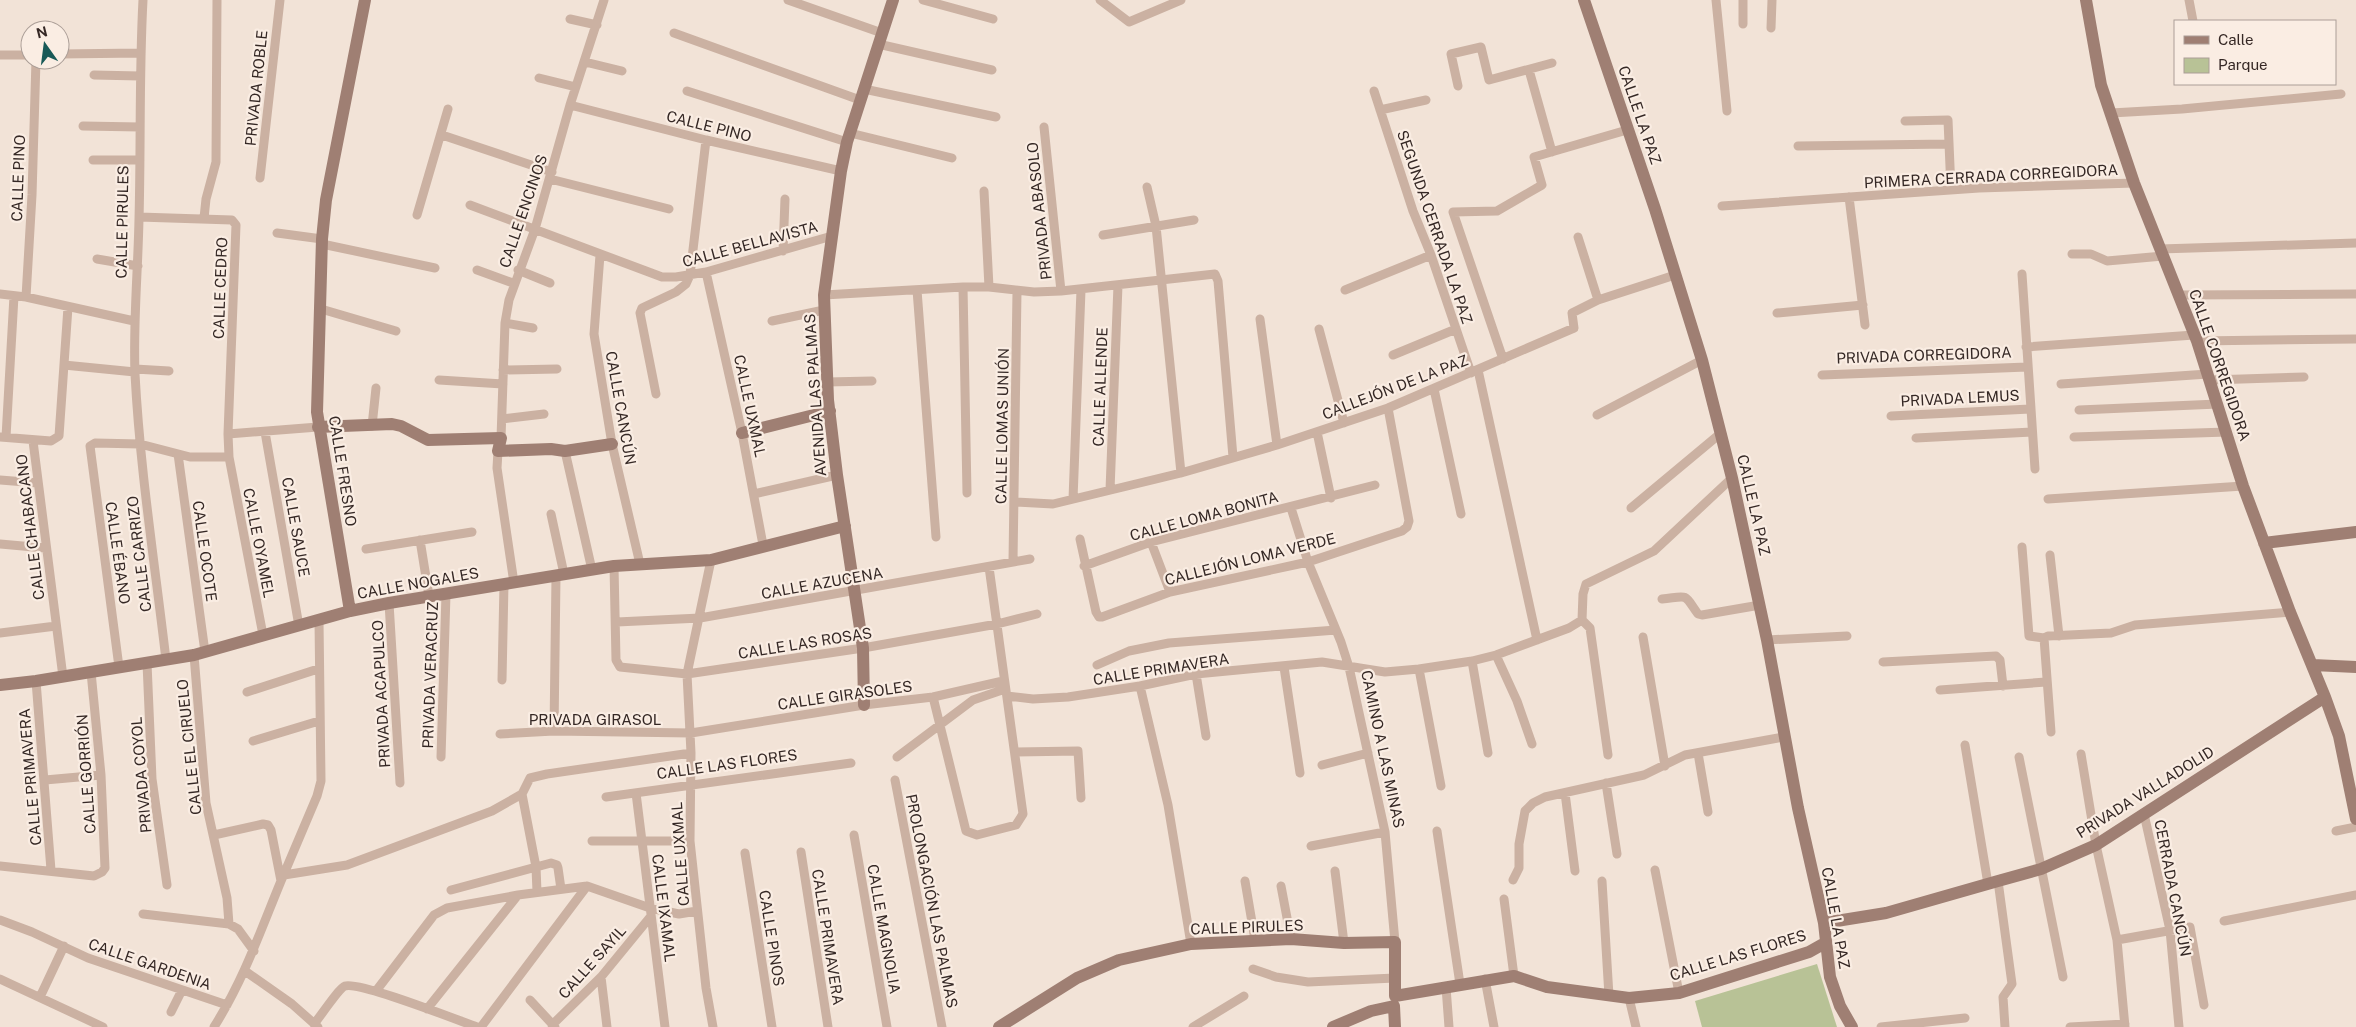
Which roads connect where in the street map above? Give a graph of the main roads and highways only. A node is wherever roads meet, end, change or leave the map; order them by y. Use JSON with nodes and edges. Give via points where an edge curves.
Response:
{"nodes":[{"id":1,"x":365,"y":0,"type":"edge"},
{"id":2,"x":894,"y":0,"type":"edge"},
{"id":3,"x":1584,"y":0,"type":"edge"},
{"id":4,"x":2086,"y":0,"type":"edge"},
{"id":5,"x":830,"y":411,"type":"junction"},
{"id":6,"x":318,"y":427,"type":"junction"},
{"id":7,"x":742,"y":433,"type":"road end"},
{"id":8,"x":612,"y":444,"type":"road end"},
{"id":9,"x":845,"y":526,"type":"junction"},
{"id":10,"x":2356,"y":532,"type":"edge"},
{"id":11,"x":2264,"y":543,"type":"junction"},
{"id":12,"x":350,"y":611,"type":"junction"},
{"id":13,"x":2313,"y":665,"type":"junction"},
{"id":14,"x":2356,"y":668,"type":"edge"},
{"id":15,"x":0,"y":684,"type":"edge"},
{"id":16,"x":2325,"y":697,"type":"junction"},
{"id":17,"x":864,"y":705,"type":"road end"},
{"id":18,"x":2354,"y":796,"type":"edge"},
{"id":19,"x":2356,"y":818,"type":"edge"},
{"id":20,"x":1824,"y":923,"type":"junction"},
{"id":21,"x":1394,"y":942,"type":"joint"},
{"id":22,"x":1825,"y":943,"type":"junction"},
{"id":23,"x":1394,"y":1001,"type":"junction"},
{"id":24,"x":999,"y":1027,"type":"edge"},
{"id":25,"x":1333,"y":1027,"type":"edge"},
{"id":26,"x":1395,"y":1027,"type":"edge"},
{"id":27,"x":1852,"y":1027,"type":"edge"}],
"edges":[{"from":1,"to":6,"type":"main road","name":"CALLE FRESNO","via":[[331,172],[322,242]]},
{"from":2,"to":5,"type":"main road","name":"AVENIDA LAS PALMAS","via":[[848,138],[841,171],[824,295]]},
{"from":3,"to":20,"type":"main road","name":"CALLE LA PAZ","via":[[1702,360],[1721,433],[1760,605],[1784,737]]},
{"from":4,"to":11,"type":"main road","name":"CALLE CORREGIDORA","via":[[2101,85],[2110,113],[2134,183],[2196,338]]},
{"from":5,"to":7,"type":"main road"},
{"from":5,"to":9,"type":"main road","name":"AVENIDA LAS PALMAS"},
{"from":6,"to":8,"type":"main road","via":[[392,424],[428,440],[501,438],[498,451],[566,451]]},
{"from":6,"to":12,"type":"main road","name":"CALLE FRESNO"},
{"from":9,"to":12,"type":"main road","name":"CALLE NOGALES","via":[[711,560],[614,566]]},
{"from":9,"to":17,"type":"main road","name":"AVENIDA LAS PALMAS","via":[[863,648]]},
{"from":10,"to":11,"type":"main road"},
{"from":11,"to":13,"type":"main road","name":"CALLE CORREGIDORA"},
{"from":12,"to":15,"type":"main road","name":"CALLE NOGALES","via":[[200,654]]},
{"from":13,"to":14,"type":"main road"},
{"from":13,"to":16,"type":"main road","name":"CALLE CORREGIDORA"},
{"from":16,"to":18,"type":"main road","name":"CALLE CORREGIDORA"},
{"from":16,"to":20,"type":"main road","name":"PRIVADA VALLADOLID","via":[[2096,845],[2041,869],[1886,914]]},
{"from":18,"to":19,"type":"main road","name":"CALLE CORREGIDORA"},
{"from":20,"to":22,"type":"main road","name":"CALLE LA PAZ"},
{"from":21,"to":23,"type":"main road","name":"CAMINO A LAS MINAS"},
{"from":21,"to":24,"type":"main road","name":"CALLE PIRULES","via":[[1344,943],[1290,938],[1191,944],[1119,960],[1077,978]]},
{"from":22,"to":23,"type":"main road","name":"CALLE LAS FLORES","via":[[1809,952],[1679,993],[1630,998],[1609,996],[1547,987],[1514,976],[1460,984]]},
{"from":22,"to":27,"type":"main road","name":"CALLE LA PAZ","via":[[1830,977],[1840,1006]]},
{"from":23,"to":25,"type":"main road","name":"CALLE LAS FLORES"},
{"from":23,"to":26,"type":"main road","name":"CAMINO A LAS MINAS"}]}
